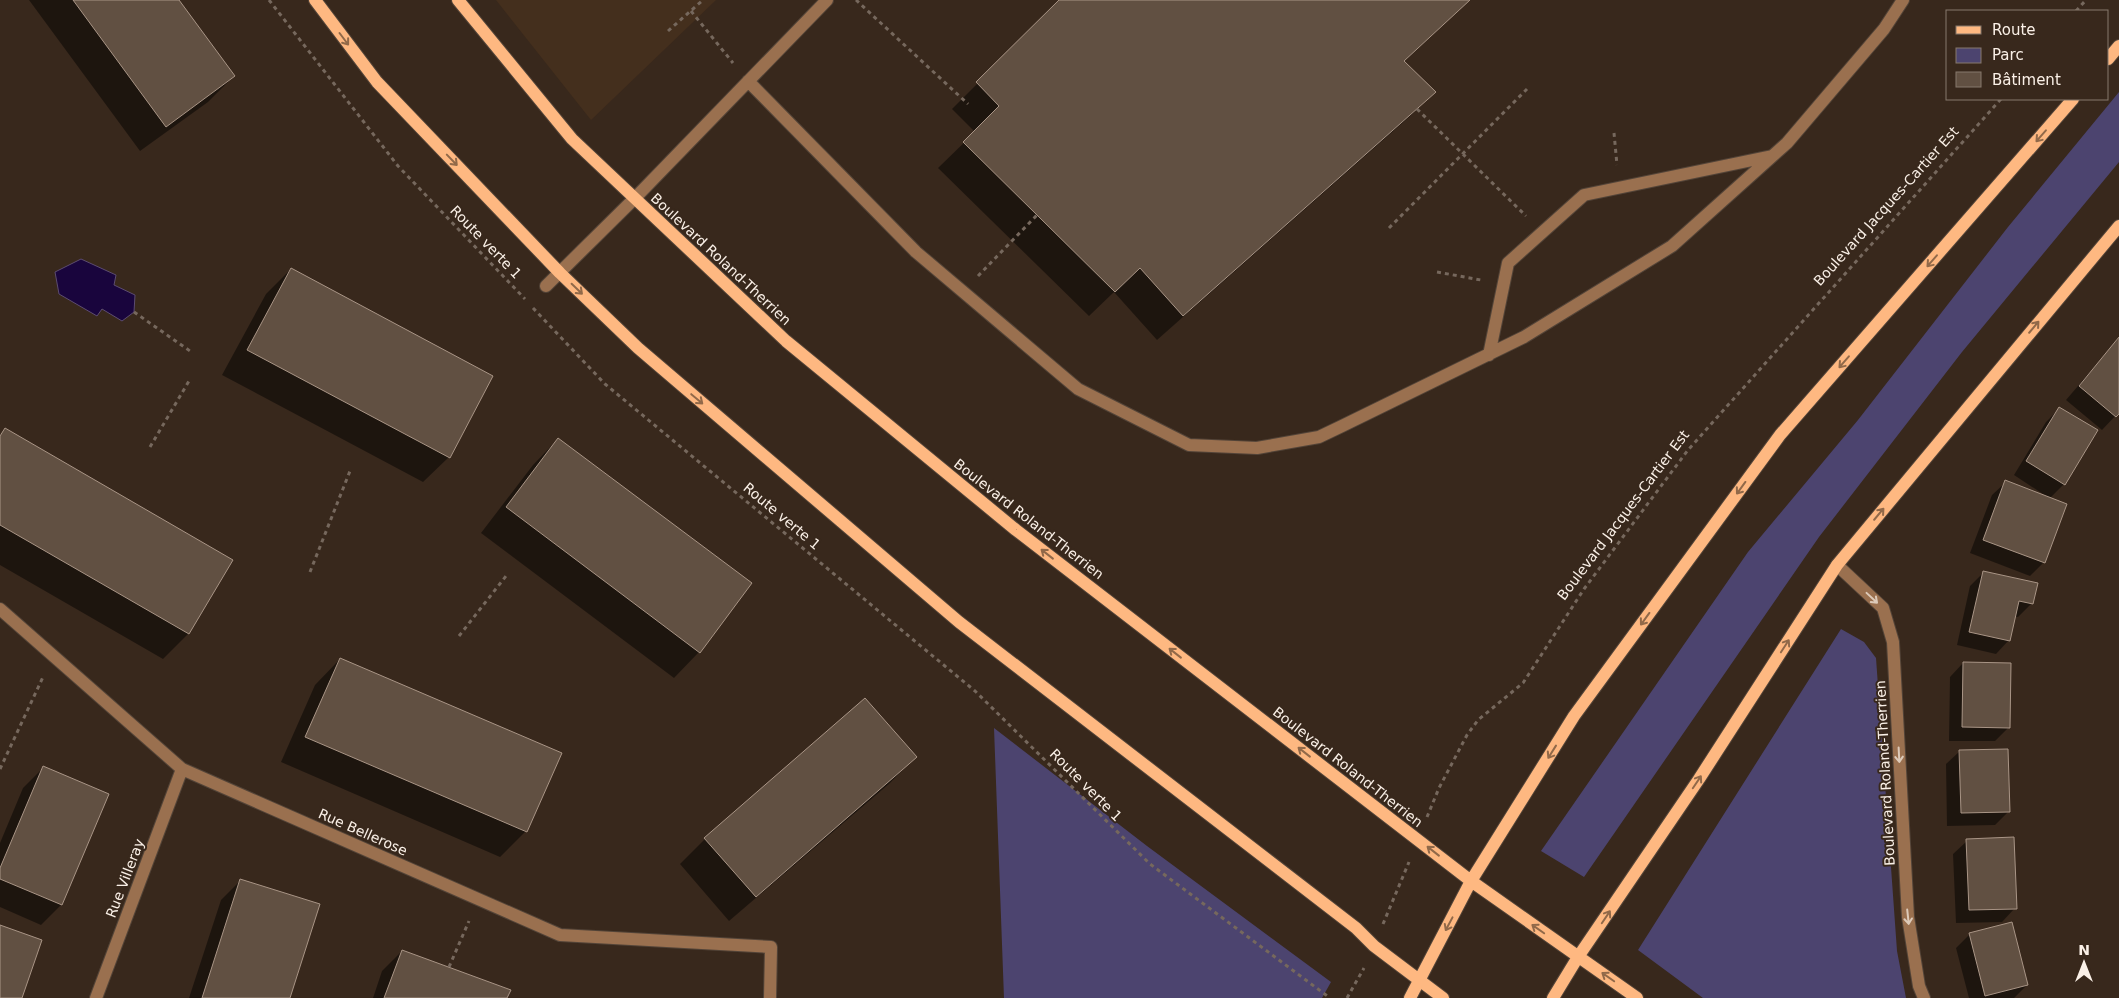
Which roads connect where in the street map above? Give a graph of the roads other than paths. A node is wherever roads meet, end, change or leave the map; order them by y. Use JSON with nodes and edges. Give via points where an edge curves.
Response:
{"nodes":[{"id":1,"x":315,"y":0,"type":"edge"},
{"id":2,"x":458,"y":0,"type":"edge"},
{"id":3,"x":827,"y":0,"type":"edge"},
{"id":4,"x":1903,"y":0,"type":"edge"},
{"id":5,"x":2119,"y":46,"type":"edge"},
{"id":6,"x":2109,"y":58,"type":"edge"},
{"id":7,"x":748,"y":81,"type":"junction"},
{"id":8,"x":2072,"y":100,"type":"edge"},
{"id":9,"x":1773,"y":156,"type":"junction"},
{"id":10,"x":635,"y":198,"type":"junction"},
{"id":11,"x":2119,"y":226,"type":"edge"},
{"id":12,"x":560,"y":272,"type":"junction"},
{"id":13,"x":546,"y":286,"type":"dead end"},
{"id":14,"x":1489,"y":354,"type":"junction"},
{"id":15,"x":1837,"y":565,"type":"junction"},
{"id":16,"x":0,"y":609,"type":"edge"},
{"id":17,"x":182,"y":769,"type":"junction"},
{"id":18,"x":1471,"y":881,"type":"junction"},
{"id":19,"x":1578,"y":957,"type":"junction"},
{"id":20,"x":1419,"y":981,"type":"junction"},
{"id":21,"x":96,"y":998,"type":"edge"},
{"id":22,"x":770,"y":998,"type":"edge"},
{"id":23,"x":1410,"y":998,"type":"edge"},
{"id":24,"x":1444,"y":998,"type":"edge"},
{"id":25,"x":1553,"y":998,"type":"edge"},
{"id":26,"x":1637,"y":998,"type":"edge"},
{"id":27,"x":1924,"y":998,"type":"edge"}],
"edges":[{"from":1,"to":12,"type":"main road","one_way":true,"via":[[377,82]]},
{"from":2,"to":10,"type":"main road","name":"Boulevard Roland-Therrien","via":[[572,139]]},
{"from":3,"to":7,"type":"street"},
{"from":4,"to":9,"type":"street","via":[[1884,29]]},
{"from":5,"to":6,"type":"main road"},
{"from":7,"to":10,"type":"street"},
{"from":7,"to":14,"type":"street","via":[[916,252],[1078,390],[1189,445],[1257,448],[1319,437]]},
{"from":8,"to":18,"type":"main road","one_way":true,"via":[[1780,435],[1574,716]]},
{"from":9,"to":14,"type":"street","via":[[1672,246],[1524,337]]},
{"from":9,"to":14,"type":"street","via":[[1584,196],[1508,263]]},
{"from":10,"to":12,"type":"street"},
{"from":18,"to":10,"type":"main road","name":"Boulevard Roland-Therrien","one_way":true,"via":[[1008,523],[786,341]]},
{"from":15,"to":11,"type":"main road","one_way":true},
{"from":12,"to":13,"type":"street"},
{"from":12,"to":20,"type":"main road","one_way":true,"via":[[638,348],[959,622],[1356,928]]},
{"from":19,"to":15,"type":"main road","one_way":true,"via":[[1699,779]]},
{"from":15,"to":27,"type":"street","name":"Boulevard Roland-Therrien","one_way":true,"via":[[1883,608],[1893,642],[1908,917],[1919,986]]},
{"from":16,"to":17,"type":"street","name":"Rue Bellerose"},
{"from":17,"to":21,"type":"street","name":"Rue Villeray"},
{"from":17,"to":22,"type":"street","name":"Rue Bellerose","via":[[560,935],[771,947]]},
{"from":19,"to":18,"type":"main road","name":"Boulevard Roland-Therrien","one_way":true},
{"from":18,"to":20,"type":"main road","one_way":true},
{"from":19,"to":25,"type":"main road"},
{"from":26,"to":19,"type":"main road","name":"Boulevard Roland-Therrien","one_way":true},
{"from":20,"to":23,"type":"main road"},
{"from":20,"to":24,"type":"main road"}]}
